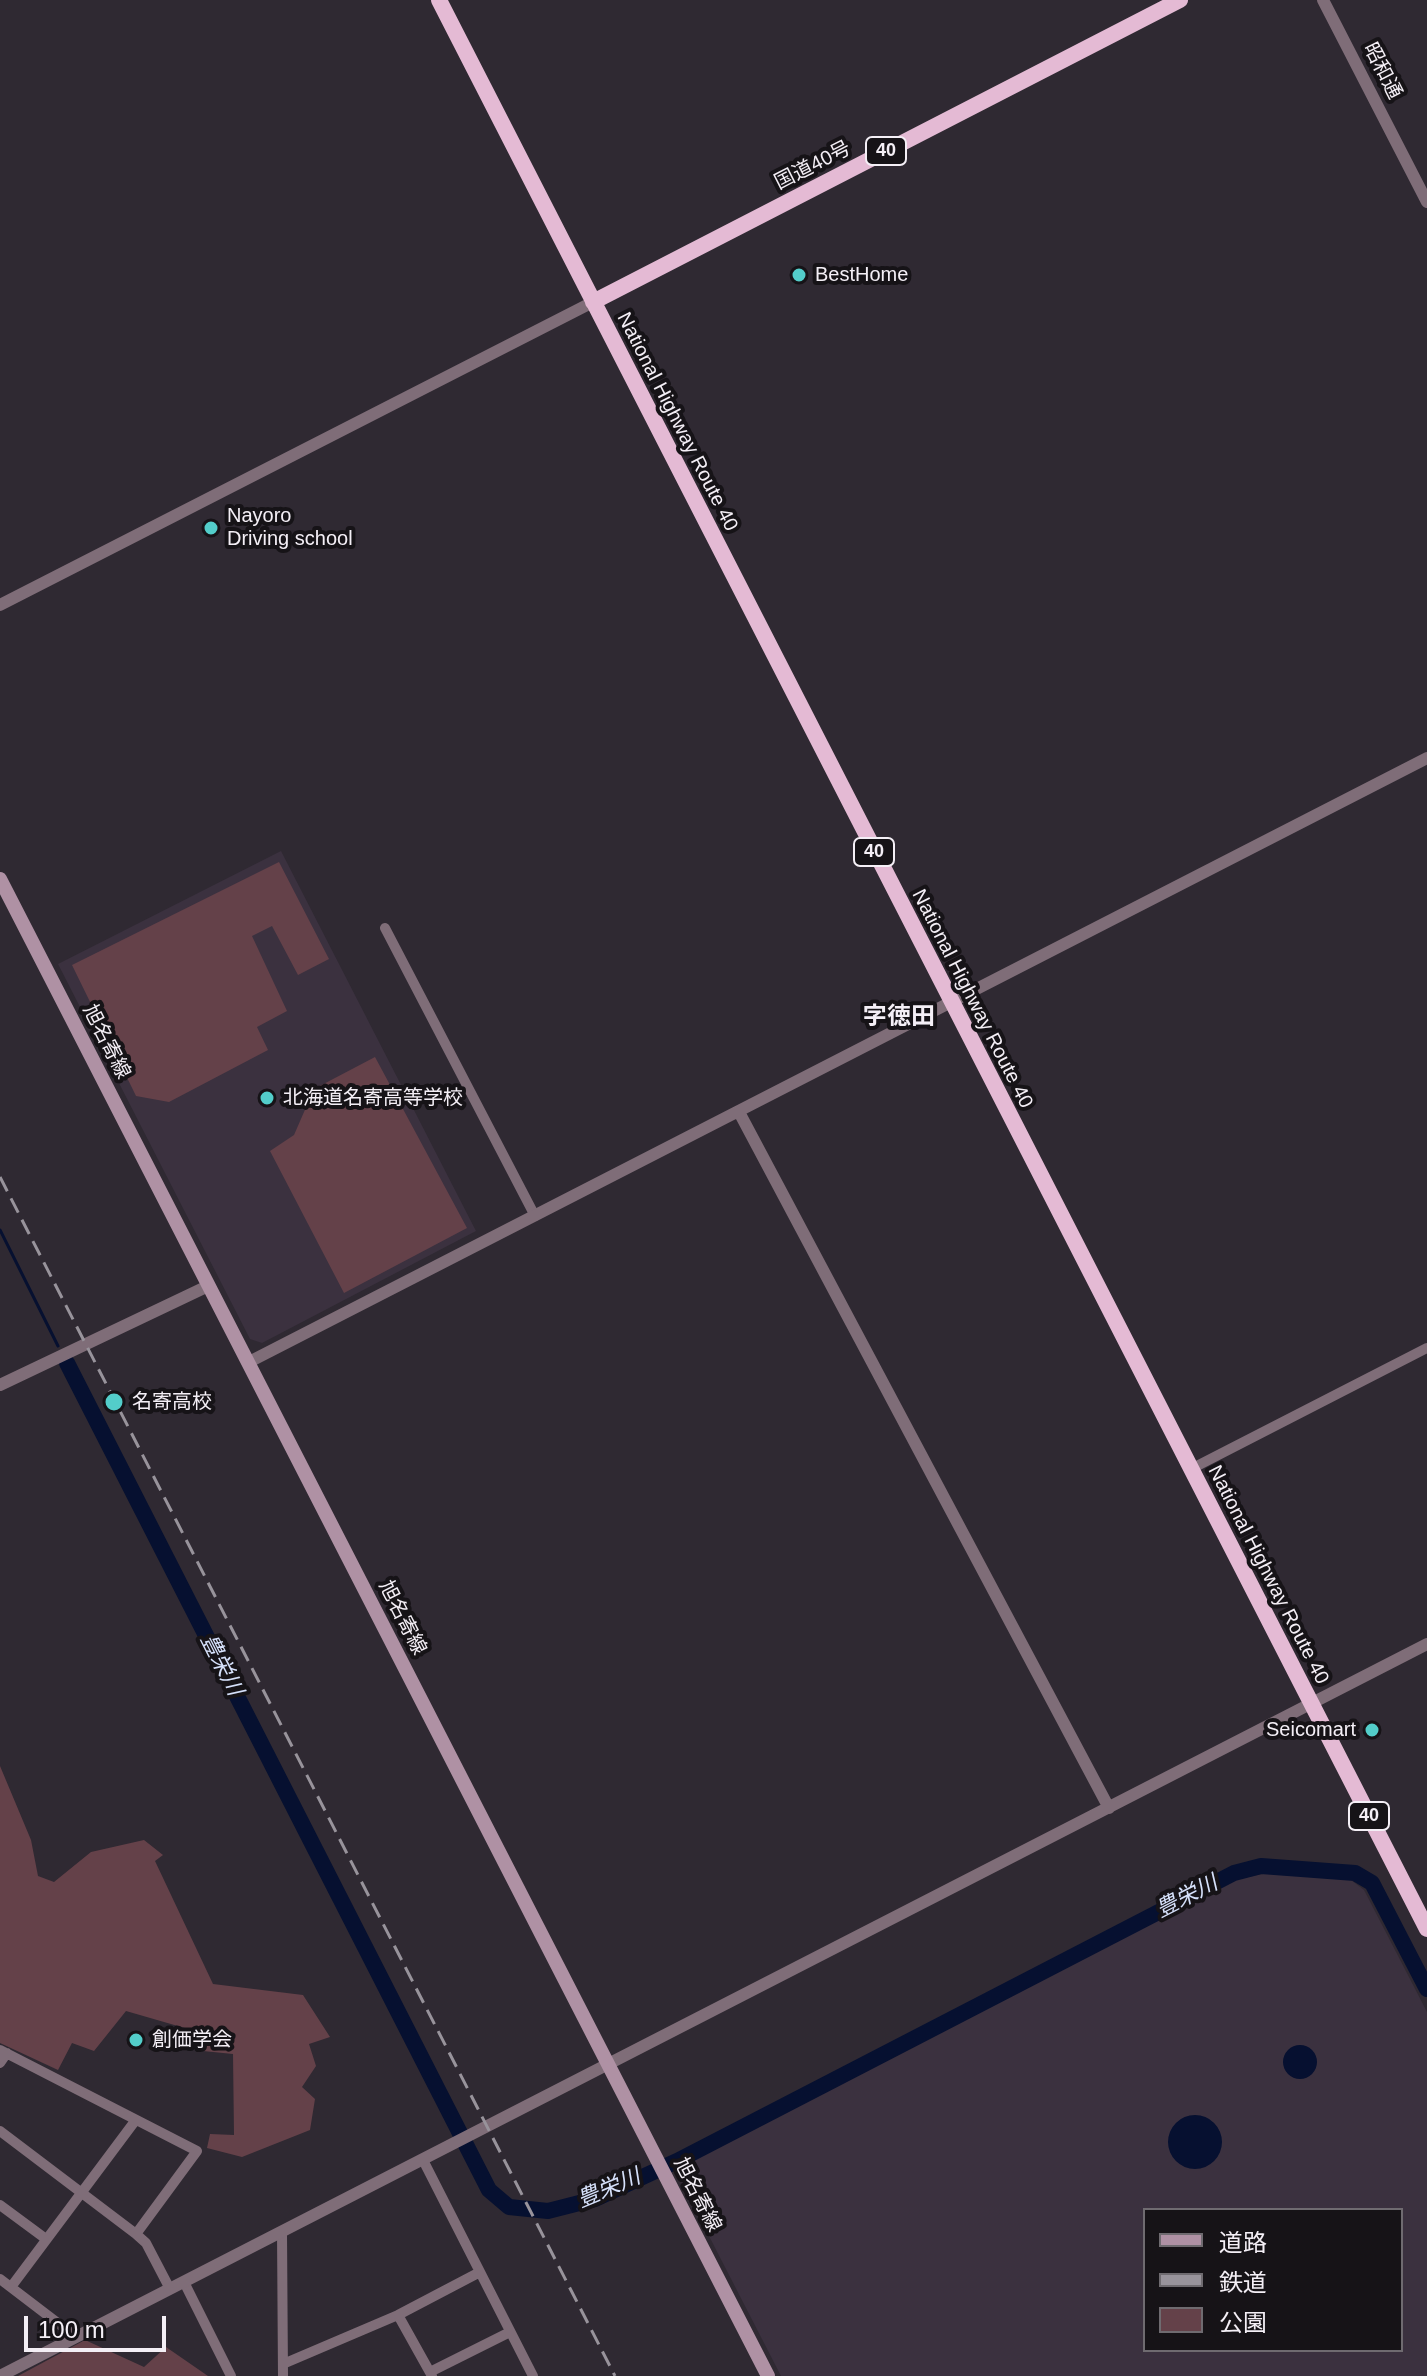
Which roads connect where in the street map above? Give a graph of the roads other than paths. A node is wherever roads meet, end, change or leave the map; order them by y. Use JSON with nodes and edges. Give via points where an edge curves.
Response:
{"nodes":[{"id":1,"x":439,"y":0,"type":"edge"},
{"id":2,"x":1180,"y":0,"type":"edge"},
{"id":3,"x":1323,"y":0,"type":"edge"},
{"id":4,"x":1427,"y":202,"type":"edge"},
{"id":5,"x":593,"y":302,"type":"junction"},
{"id":6,"x":0,"y":605,"type":"edge"},
{"id":7,"x":1427,"y":758,"type":"edge"},
{"id":8,"x":0,"y":879,"type":"edge"},
{"id":9,"x":385,"y":928,"type":"dead end"},
{"id":10,"x":952,"y":1003,"type":"junction"},
{"id":11,"x":739,"y":1112,"type":"junction"},
{"id":12,"x":535,"y":1216,"type":"junction"},
{"id":13,"x":208,"y":1286,"type":"junction"},
{"id":14,"x":1427,"y":1348,"type":"edge"},
{"id":15,"x":249,"y":1362,"type":"junction"},
{"id":16,"x":0,"y":1385,"type":"edge"},
{"id":17,"x":1191,"y":1469,"type":"junction"},
{"id":18,"x":1427,"y":1644,"type":"edge"},
{"id":19,"x":1311,"y":1703,"type":"junction"},
{"id":20,"x":1109,"y":1808,"type":"junction"},
{"id":21,"x":1427,"y":1929,"type":"edge"},
{"id":22,"x":4,"y":2051,"type":"edge"},
{"id":23,"x":0,"y":2063,"type":"edge"},
{"id":24,"x":608,"y":2065,"type":"junction"},
{"id":25,"x":135,"y":2121,"type":"junction"},
{"id":26,"x":0,"y":2131,"type":"edge"},
{"id":27,"x":423,"y":2160,"type":"junction"},
{"id":28,"x":82,"y":2193,"type":"junction"},
{"id":29,"x":0,"y":2205,"type":"edge"},
{"id":30,"x":282,"y":2232,"type":"junction"},
{"id":31,"x":136,"y":2234,"type":"junction"},
{"id":32,"x":46,"y":2239,"type":"junction"},
{"id":33,"x":480,"y":2272,"type":"junction"},
{"id":34,"x":0,"y":2279,"type":"edge"},
{"id":35,"x":184,"y":2282,"type":"junction"},
{"id":36,"x":11,"y":2287,"type":"junction"},
{"id":37,"x":170,"y":2289,"type":"junction"},
{"id":38,"x":398,"y":2315,"type":"junction"},
{"id":39,"x":510,"y":2332,"type":"junction"},
{"id":40,"x":76,"y":2337,"type":"junction"},
{"id":41,"x":283,"y":2370,"type":"edge"},
{"id":42,"x":431,"y":2374,"type":"edge"},
{"id":43,"x":0,"y":2376,"type":"edge"},
{"id":44,"x":231,"y":2376,"type":"edge"},
{"id":45,"x":533,"y":2376,"type":"edge"},
{"id":46,"x":768,"y":2376,"type":"edge"}],
"edges":[{"from":1,"to":5,"type":"highway","name":"National Highway Route 40","number":"40"},
{"from":2,"to":5,"type":"highway","name":"国道40号","number":"40"},
{"from":3,"to":4,"type":"street","name":"昭和通"},
{"from":5,"to":6,"type":"street"},
{"from":5,"to":10,"type":"highway","name":"National Highway Route 40","number":"40"},
{"from":7,"to":10,"type":"street"},
{"from":8,"to":13,"type":"main road","name":"旭名寄線"},
{"from":9,"to":12,"type":"street"},
{"from":10,"to":11,"type":"street"},
{"from":10,"to":17,"type":"highway","name":"National Highway Route 40","number":"40"},
{"from":11,"to":12,"type":"street"},
{"from":11,"to":20,"type":"street"},
{"from":12,"to":15,"type":"street"},
{"from":13,"to":15,"type":"main road","name":"旭名寄線"},
{"from":13,"to":16,"type":"street"},
{"from":14,"to":17,"type":"street"},
{"from":15,"to":24,"type":"main road","name":"旭名寄線"},
{"from":17,"to":19,"type":"highway","name":"National Highway Route 40","number":"40"},
{"from":18,"to":19,"type":"street"},
{"from":19,"to":20,"type":"street"},
{"from":19,"to":21,"type":"highway","name":"National Highway Route 40","number":"40"},
{"from":20,"to":24,"type":"street"},
{"from":22,"to":23,"type":"street"},
{"from":22,"to":25,"type":"street"},
{"from":24,"to":27,"type":"street"},
{"from":24,"to":46,"type":"main road","name":"旭名寄線"},
{"from":25,"to":28,"type":"street"},
{"from":25,"to":31,"type":"street","via":[[197,2151]]},
{"from":26,"to":28,"type":"street"},
{"from":27,"to":30,"type":"street"},
{"from":27,"to":33,"type":"street"},
{"from":28,"to":31,"type":"street"},
{"from":28,"to":32,"type":"street"},
{"from":29,"to":32,"type":"street"},
{"from":30,"to":35,"type":"street"},
{"from":30,"to":41,"type":"street"},
{"from":31,"to":37,"type":"street"},
{"from":32,"to":36,"type":"street"},
{"from":33,"to":38,"type":"street"},
{"from":33,"to":39,"type":"street"},
{"from":34,"to":36,"type":"street"},
{"from":35,"to":37,"type":"street"},
{"from":35,"to":44,"type":"street"},
{"from":36,"to":40,"type":"street"},
{"from":37,"to":40,"type":"street"},
{"from":38,"to":41,"type":"street"},
{"from":38,"to":42,"type":"street"},
{"from":39,"to":42,"type":"street"},
{"from":39,"to":45,"type":"street"},
{"from":40,"to":43,"type":"street"}]}
